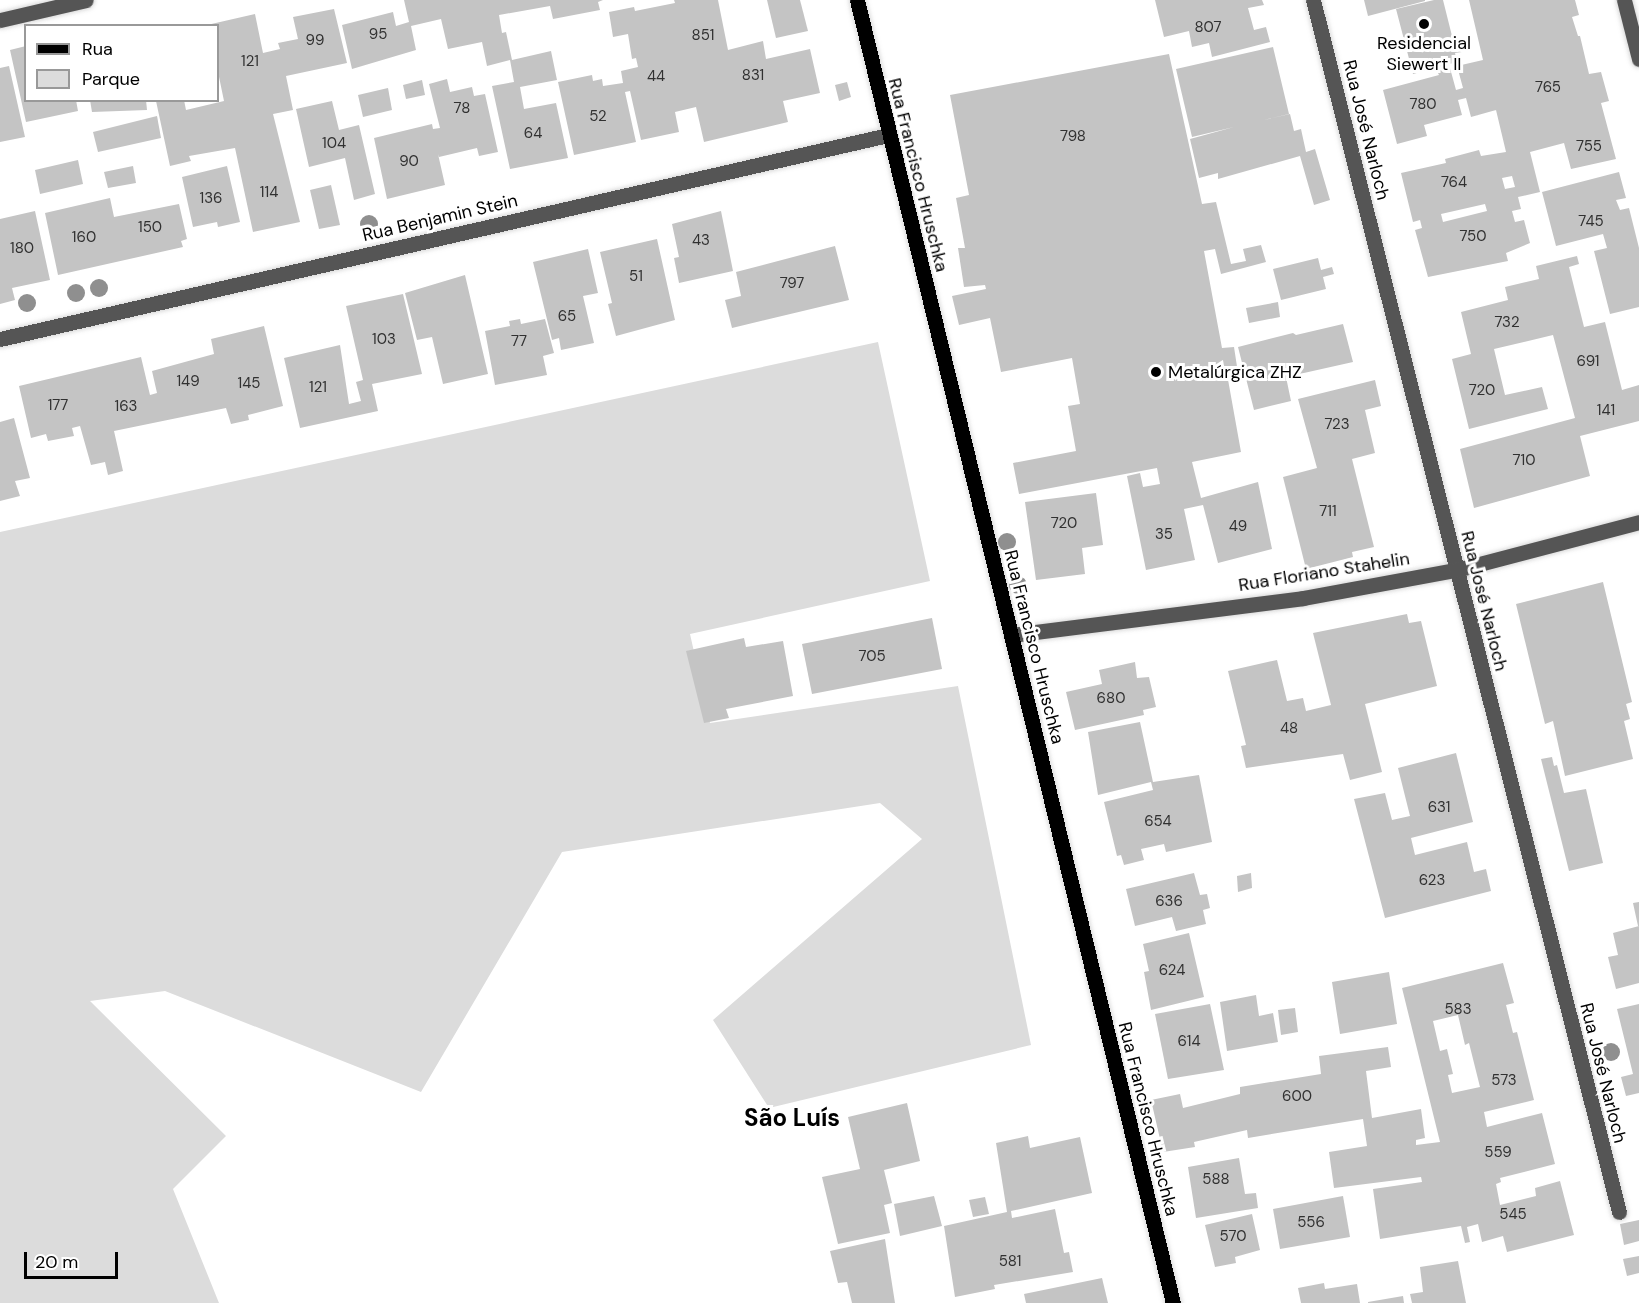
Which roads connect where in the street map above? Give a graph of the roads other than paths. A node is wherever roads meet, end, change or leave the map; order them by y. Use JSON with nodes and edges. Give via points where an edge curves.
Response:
{"nodes":[{"id":1,"x":86,"y":0,"type":"edge"},
{"id":2,"x":857,"y":0,"type":"edge"},
{"id":3,"x":1313,"y":0,"type":"edge"},
{"id":4,"x":1624,"y":0,"type":"edge"},
{"id":5,"x":0,"y":20,"type":"edge"},
{"id":6,"x":1639,"y":59,"type":"edge"},
{"id":7,"x":888,"y":135,"type":"junction"},
{"id":8,"x":0,"y":339,"type":"edge"},
{"id":9,"x":1639,"y":522,"type":"edge"},
{"id":10,"x":1456,"y":570,"type":"junction"},
{"id":11,"x":1011,"y":635,"type":"junction"},
{"id":12,"x":1619,"y":1212,"type":"dead end"},
{"id":13,"x":1173,"y":1303,"type":"edge"}],
"edges":[{"from":1,"to":5,"type":"street"},
{"from":2,"to":7,"type":"main road","name":"Rua Francisco Hruschka"},
{"from":3,"to":10,"type":"street","name":"Rua José Narloch"},
{"from":4,"to":6,"type":"street"},
{"from":7,"to":8,"type":"street","name":"Rua Benjamin Stein"},
{"from":7,"to":11,"type":"main road","name":"Rua Francisco Hruschka"},
{"from":9,"to":10,"type":"street","name":"Rua Floriano Stahelin"},
{"from":10,"to":11,"type":"street","name":"Rua Floriano Stahelin","via":[[1303,598]]},
{"from":10,"to":12,"type":"street","name":"Rua José Narloch"},
{"from":11,"to":13,"type":"main road","name":"Rua Francisco Hruschka"}]}
